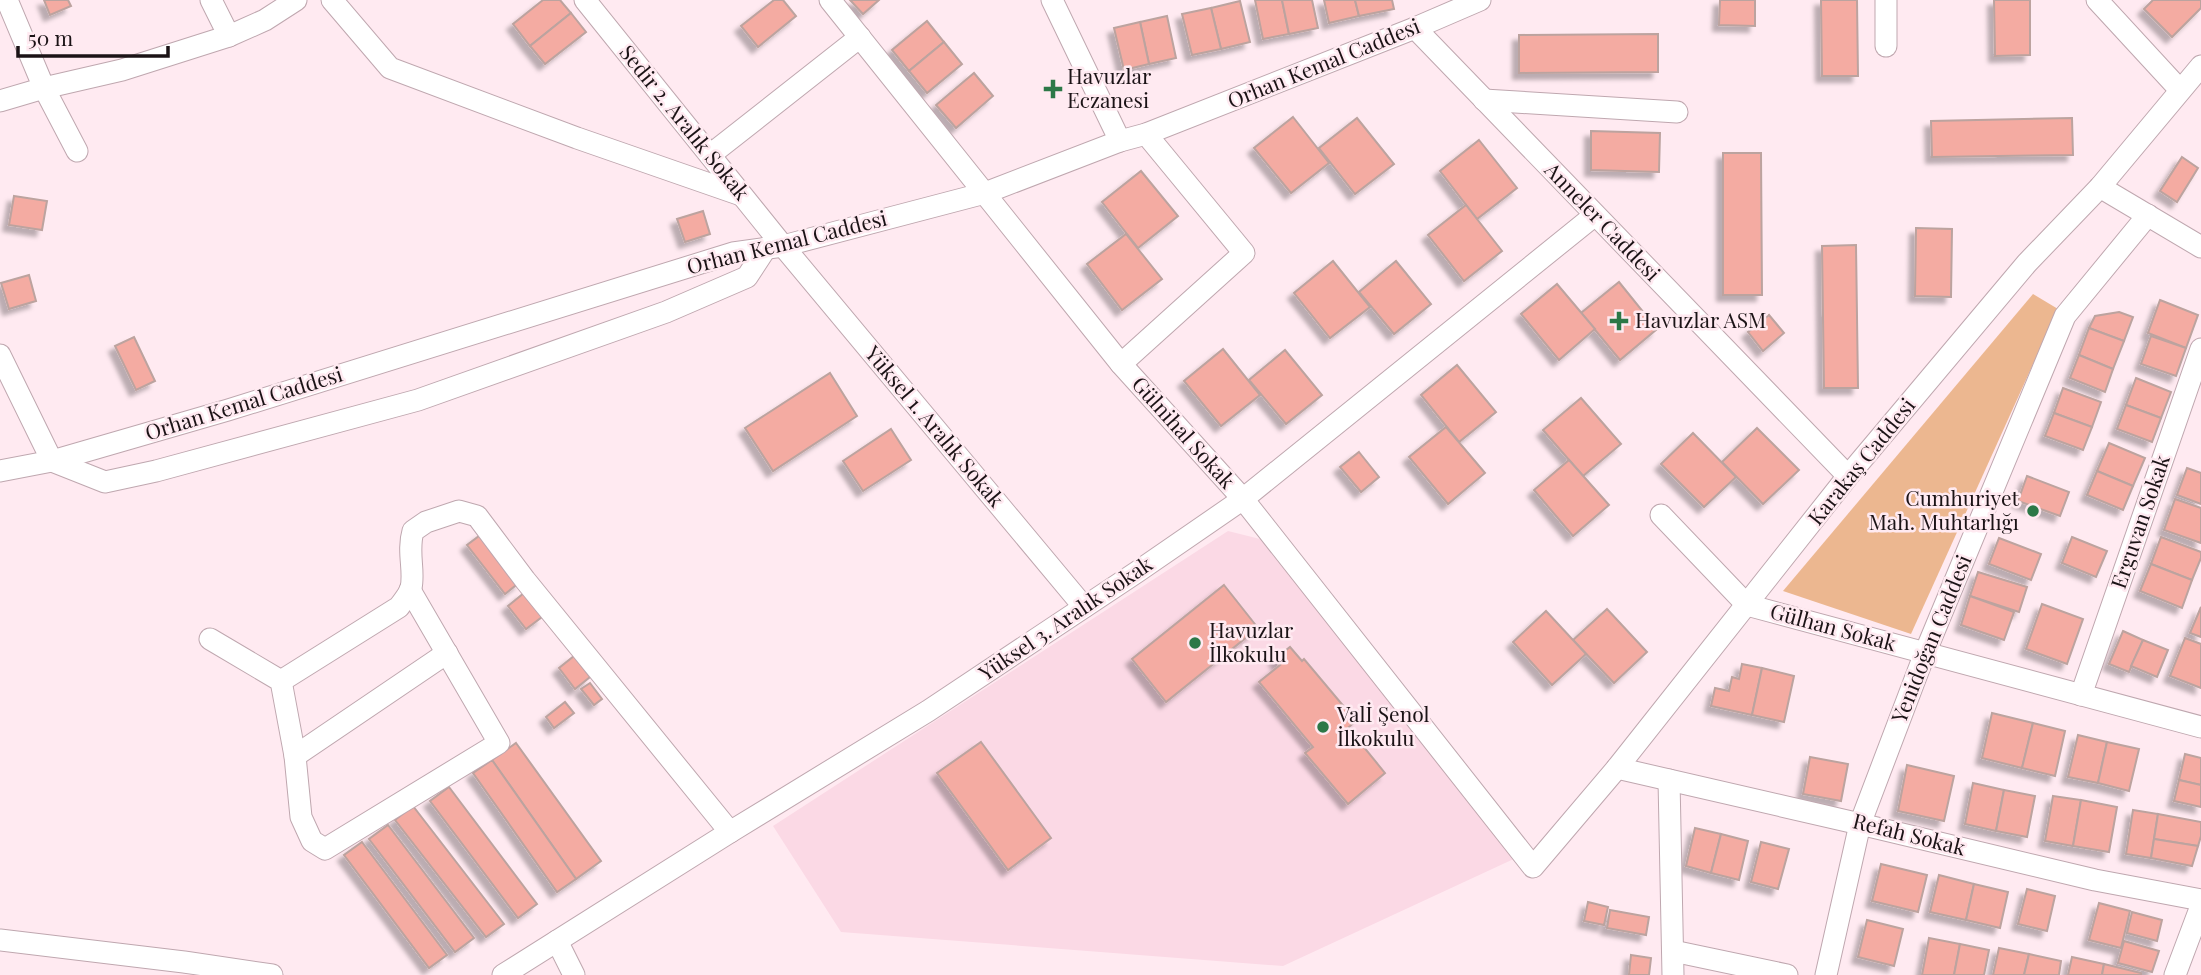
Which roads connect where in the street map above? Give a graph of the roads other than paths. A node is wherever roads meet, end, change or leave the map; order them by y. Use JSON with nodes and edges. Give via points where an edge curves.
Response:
{"nodes":[{"id":1,"x":7,"y":0,"type":"edge"},
{"id":2,"x":211,"y":0,"type":"edge"},
{"id":3,"x":332,"y":0,"type":"edge"},
{"id":4,"x":585,"y":0,"type":"edge"},
{"id":5,"x":830,"y":0,"type":"edge"},
{"id":6,"x":1480,"y":0,"type":"edge"},
{"id":7,"x":1886,"y":0,"type":"edge"},
{"id":8,"x":2097,"y":0,"type":"edge"},
{"id":9,"x":290,"y":1,"type":"edge"},
{"id":10,"x":1054,"y":1,"type":"edge"},
{"id":11,"x":1426,"y":16,"type":"edge"},
{"id":12,"x":229,"y":36,"type":"junction"},
{"id":13,"x":860,"y":37,"type":"junction"},
{"id":14,"x":1886,"y":46,"type":"dead end"},
{"id":15,"x":2201,"y":66,"type":"edge"},
{"id":16,"x":44,"y":88,"type":"junction"},
{"id":17,"x":2180,"y":90,"type":"junction"},
{"id":18,"x":1484,"y":100,"type":"junction"},
{"id":19,"x":0,"y":101,"type":"edge"},
{"id":20,"x":1677,"y":112,"type":"dead end"},
{"id":21,"x":1146,"y":134,"type":"junction"},
{"id":22,"x":1120,"y":141,"type":"junction"},
{"id":23,"x":77,"y":151,"type":"dead end"},
{"id":24,"x":710,"y":155,"type":"junction"},
{"id":25,"x":2100,"y":187,"type":"junction"},
{"id":26,"x":985,"y":193,"type":"junction"},
{"id":27,"x":742,"y":195,"type":"junction"},
{"id":28,"x":1595,"y":215,"type":"junction"},
{"id":29,"x":2148,"y":215,"type":"junction"},
{"id":30,"x":775,"y":247,"type":"junction"},
{"id":31,"x":2201,"y":247,"type":"edge"},
{"id":32,"x":2201,"y":349,"type":"edge"},
{"id":33,"x":0,"y":355,"type":"edge"},
{"id":34,"x":1121,"y":364,"type":"junction"},
{"id":35,"x":52,"y":461,"type":"junction"},
{"id":36,"x":0,"y":471,"type":"edge"},
{"id":37,"x":1848,"y":476,"type":"junction"},
{"id":38,"x":1242,"y":499,"type":"junction"},
{"id":39,"x":1661,"y":514,"type":"dead end"},
{"id":40,"x":410,"y":590,"type":"junction"},
{"id":41,"x":1747,"y":605,"type":"junction"},
{"id":42,"x":1084,"y":607,"type":"junction"},
{"id":43,"x":210,"y":639,"type":"dead end"},
{"id":44,"x":447,"y":653,"type":"junction"},
{"id":45,"x":1924,"y":653,"type":"junction"},
{"id":46,"x":281,"y":681,"type":"junction"},
{"id":47,"x":2081,"y":695,"type":"junction"},
{"id":48,"x":2201,"y":727,"type":"edge"},
{"id":49,"x":295,"y":756,"type":"junction"},
{"id":50,"x":1617,"y":768,"type":"junction"},
{"id":51,"x":1669,"y":780,"type":"junction"},
{"id":52,"x":1860,"y":824,"type":"junction"},
{"id":53,"x":730,"y":832,"type":"junction"},
{"id":54,"x":1533,"y":867,"type":"joint"},
{"id":55,"x":2201,"y":900,"type":"edge"},
{"id":56,"x":2201,"y":906,"type":"edge"},
{"id":57,"x":0,"y":940,"type":"edge"},
{"id":58,"x":557,"y":941,"type":"junction"},
{"id":59,"x":1673,"y":951,"type":"junction"},
{"id":60,"x":183,"y":968,"type":"edge"},
{"id":61,"x":272,"y":975,"type":"edge"},
{"id":62,"x":503,"y":975,"type":"edge"},
{"id":63,"x":573,"y":975,"type":"edge"},
{"id":64,"x":1673,"y":975,"type":"edge"},
{"id":65,"x":1787,"y":975,"type":"edge"},
{"id":66,"x":1826,"y":975,"type":"edge"},
{"id":67,"x":2175,"y":975,"type":"edge"}],
"edges":[{"from":1,"to":16,"type":"street"},
{"from":2,"to":12,"type":"street"},
{"from":3,"to":27,"type":"street","via":[[390,68]]},
{"from":4,"to":24,"type":"street","name":"Sedir 2. Aralık Sokak"},
{"from":5,"to":13,"type":"street","name":"Gülnihal Sokak"},
{"from":6,"to":11,"type":"street","name":"Orhan Kemal Caddesi"},
{"from":7,"to":14,"type":"street"},
{"from":8,"to":17,"type":"street"},
{"from":9,"to":12,"type":"street","via":[[265,20]]},
{"from":10,"to":22,"type":"street"},
{"from":11,"to":18,"type":"street","name":"Anneler Caddesi"},
{"from":11,"to":21,"type":"street","name":"Orhan Kemal Caddesi"},
{"from":12,"to":16,"type":"street"},
{"from":13,"to":24,"type":"street"},
{"from":13,"to":26,"type":"street","name":"Gülnihal Sokak"},
{"from":15,"to":17,"type":"street","name":"Karakaş Caddesi"},
{"from":16,"to":19,"type":"street"},
{"from":16,"to":23,"type":"street"},
{"from":17,"to":25,"type":"street","name":"Karakaş Caddesi"},
{"from":18,"to":20,"type":"street"},
{"from":18,"to":28,"type":"street","name":"Anneler Caddesi"},
{"from":21,"to":22,"type":"street","name":"Orhan Kemal Caddesi"},
{"from":21,"to":34,"type":"street","via":[[1244,253]]},
{"from":22,"to":26,"type":"street","name":"Orhan Kemal Caddesi"},
{"from":24,"to":27,"type":"street","name":"Sedir 2. Aralık Sokak"},
{"from":25,"to":29,"type":"street"},
{"from":25,"to":37,"type":"street","name":"Karakaş Caddesi","via":[[2027,263]]},
{"from":26,"to":30,"type":"street","name":"Orhan Kemal Caddesi"},
{"from":26,"to":34,"type":"street","name":"Gülnihal Sokak"},
{"from":27,"to":30,"type":"street","name":"Sedir 2. Aralık Sokak"},
{"from":28,"to":37,"type":"street","name":"Anneler Caddesi"},
{"from":28,"to":38,"type":"street","name":"Yüksel 3. Aralık Sokak"},
{"from":29,"to":31,"type":"street"},
{"from":29,"to":45,"type":"street","name":"Yenidoğan Caddesi","via":[[2065,316]]},
{"from":30,"to":35,"type":"street","name":"Orhan Kemal Caddesi","via":[[733,253]]},
{"from":30,"to":35,"type":"street","via":[[747,276],[666,312],[418,400],[105,482]]},
{"from":30,"to":42,"type":"street","name":"Yüksel 1. Aralık Sokak"},
{"from":32,"to":47,"type":"street","name":"Erguvan Sokak"},
{"from":33,"to":35,"type":"street"},
{"from":34,"to":38,"type":"street","name":"Gülnihal Sokak"},
{"from":35,"to":36,"type":"street","name":"Orhan Kemal Caddesi"},
{"from":37,"to":41,"type":"street","name":"Karakaş Caddesi"},
{"from":38,"to":42,"type":"street","name":"Yüksel 3. Aralık Sokak"},
{"from":38,"to":54,"type":"street","name":"Gülnihal Sokak"},
{"from":39,"to":41,"type":"street","name":"Gülhan Sokak"},
{"from":40,"to":44,"type":"street"},
{"from":40,"to":46,"type":"street","via":[[399,607]]},
{"from":40,"to":53,"type":"street","via":[[412,531],[459,511],[477,516]]},
{"from":41,"to":45,"type":"street","name":"Gülhan Sokak"},
{"from":41,"to":50,"type":"street","name":"Karakaş Caddesi"},
{"from":42,"to":53,"type":"street","name":"Yüksel 3. Aralık Sokak","via":[[928,711]]},
{"from":43,"to":46,"type":"street"},
{"from":44,"to":49,"type":"street"},
{"from":44,"to":49,"type":"street","via":[[499,743],[325,849],[312,841],[301,817]]},
{"from":45,"to":47,"type":"street","name":"Gülhan Sokak"},
{"from":45,"to":52,"type":"street","name":"Yenidoğan Caddesi"},
{"from":46,"to":49,"type":"street"},
{"from":47,"to":48,"type":"street","name":"Gülhan Sokak"},
{"from":50,"to":51,"type":"street","name":"Refah Sokak"},
{"from":50,"to":54,"type":"street","name":"Karakaş Caddesi"},
{"from":51,"to":52,"type":"street","name":"Refah Sokak"},
{"from":51,"to":59,"type":"street"},
{"from":52,"to":55,"type":"street","name":"Refah Sokak","via":[[2095,880]]},
{"from":52,"to":66,"type":"street","name":"Yenidoğan Caddesi"},
{"from":53,"to":58,"type":"street","name":"Yüksel 3. Aralık Sokak"},
{"from":56,"to":67,"type":"street"},
{"from":57,"to":60,"type":"street"},
{"from":58,"to":62,"type":"street","name":"Yüksel 3. Aralık Sokak"},
{"from":58,"to":63,"type":"street"},
{"from":59,"to":64,"type":"street"},
{"from":59,"to":65,"type":"street"},
{"from":60,"to":61,"type":"street"}]}
